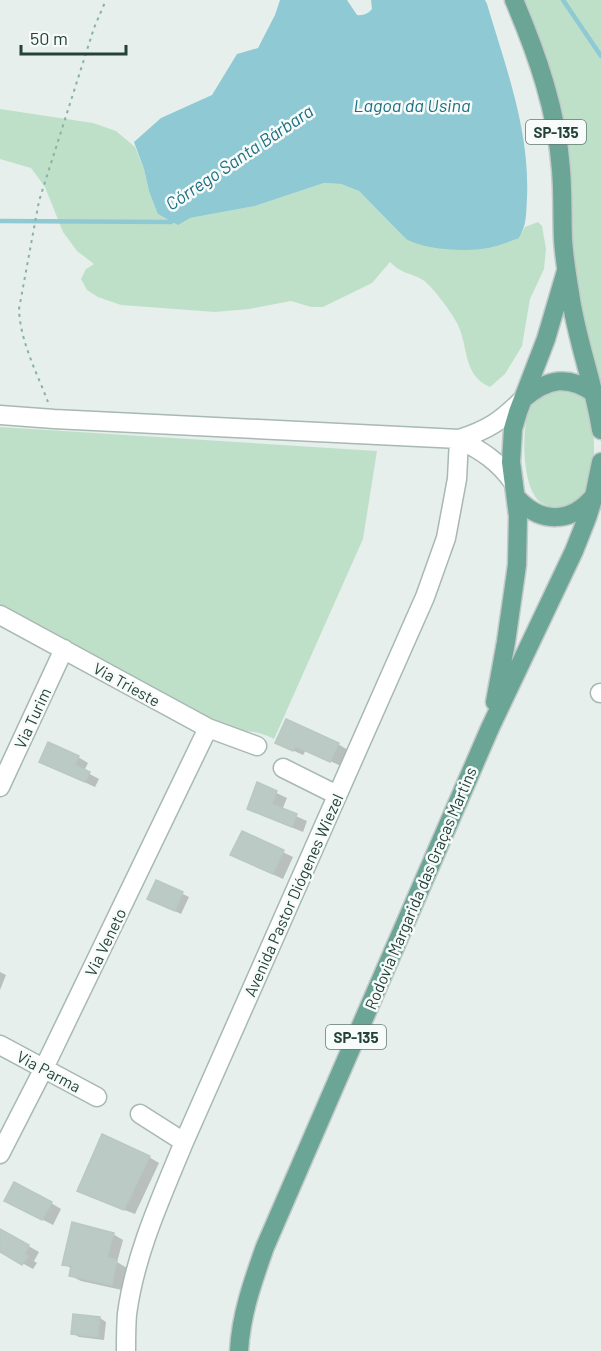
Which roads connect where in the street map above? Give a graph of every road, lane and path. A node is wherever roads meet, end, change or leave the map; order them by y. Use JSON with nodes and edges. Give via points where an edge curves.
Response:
{"nodes":[{"id":1,"x":106,"y":0,"type":"edge"},
{"id":2,"x":514,"y":0,"type":"edge"},
{"id":3,"x":566,"y":271,"type":"junction"},
{"id":4,"x":598,"y":395,"type":"edge"},
{"id":5,"x":523,"y":399,"type":"junction"},
{"id":6,"x":0,"y":415,"type":"edge"},
{"id":7,"x":54,"y":419,"type":"junction"},
{"id":8,"x":601,"y":430,"type":"edge"},
{"id":9,"x":459,"y":439,"type":"junction"},
{"id":10,"x":601,"y":462,"type":"edge"},
{"id":11,"x":601,"y":467,"type":"edge"},
{"id":12,"x":515,"y":490,"type":"junction"},
{"id":13,"x":594,"y":496,"type":"junction"},
{"id":14,"x":0,"y":615,"type":"edge"},
{"id":15,"x":64,"y":650,"type":"junction"},
{"id":16,"x":208,"y":728,"type":"junction"},
{"id":17,"x":490,"y":728,"type":"junction"},
{"id":18,"x":257,"y":746,"type":"dead end"},
{"id":19,"x":283,"y":768,"type":"dead end"},
{"id":20,"x":0,"y":787,"type":"edge"},
{"id":21,"x":336,"y":795,"type":"junction"},
{"id":22,"x":0,"y":1045,"type":"edge"},
{"id":23,"x":44,"y":1068,"type":"junction"},
{"id":24,"x":97,"y":1096,"type":"dead end"},
{"id":25,"x":140,"y":1114,"type":"dead end"},
{"id":26,"x":184,"y":1142,"type":"junction"},
{"id":27,"x":0,"y":1154,"type":"edge"},
{"id":28,"x":126,"y":1351,"type":"edge"},
{"id":29,"x":239,"y":1351,"type":"edge"}],
"edges":[{"from":1,"to":7,"type":"path","via":[[39,201],[19,309],[23,338]]},
{"from":2,"to":3,"type":"main road","name":"Rodovia Margarida das Graças Martins","number":"SP-135","via":[[539,64],[557,135]]},
{"from":3,"to":4,"type":"main road","name":"Rodovia Margarida das Graças Martins","number":"SP-135","via":[[573,317]]},
{"from":3,"to":5,"type":"main road","name":"Rodovia Margarida das Graças Martins","number":"SP-135"},
{"from":4,"to":5,"type":"main road","via":[[570,381],[557,381],[544,384]]},
{"from":4,"to":8,"type":"main road","name":"Rodovia Margarida das Graças Martins","number":"SP-135"},
{"from":5,"to":9,"type":"street","via":[[485,430]]},
{"from":5,"to":12,"type":"main road","name":"Rodovia Margarida das Graças Martins","number":"SP-135","via":[[511,446]]},
{"from":6,"to":7,"type":"street"},
{"from":7,"to":9,"type":"street"},
{"from":9,"to":12,"type":"street","via":[[496,461]]},
{"from":9,"to":21,"type":"street","name":"Avenida Pastor Diógenes Wiezel","via":[[457,479],[446,538],[425,597]]},
{"from":10,"to":11,"type":"main road","name":"Rodovia Margarida das Graças Martins","number":"SP-135"},
{"from":11,"to":13,"type":"main road","name":"Rodovia Margarida das Graças Martins","number":"SP-135"},
{"from":12,"to":13,"type":"main road","via":[[524,506],[555,518],[577,512]]},
{"from":12,"to":17,"type":"main road","name":"Rodovia Margarida das Graças Martins","number":"SP-135","via":[[517,565]]},
{"from":13,"to":17,"type":"main road","name":"Rodovia Margarida das Graças Martins","number":"SP-135","via":[[574,551]]},
{"from":14,"to":15,"type":"street","name":"Via Trieste"},
{"from":15,"to":16,"type":"street","name":"Via Trieste"},
{"from":15,"to":20,"type":"street","name":"Via Turim"},
{"from":16,"to":18,"type":"street","name":"Via Trieste"},
{"from":16,"to":23,"type":"street","name":"Via Veneto"},
{"from":17,"to":29,"type":"main road","name":"Rodovia Margarida das Graças Martins","number":"SP-135","via":[[265,1246],[244,1311]]},
{"from":19,"to":21,"type":"street"},
{"from":21,"to":26,"type":"street","name":"Avenida Pastor Diógenes Wiezel"},
{"from":22,"to":23,"type":"street","name":"Via Parma"},
{"from":23,"to":24,"type":"street","name":"Via Parma"},
{"from":23,"to":27,"type":"street","name":"Via Veneto"},
{"from":25,"to":26,"type":"street"},
{"from":26,"to":28,"type":"street","name":"Avenida Pastor Diógenes Wiezel","via":[[135,1270]]}]}
